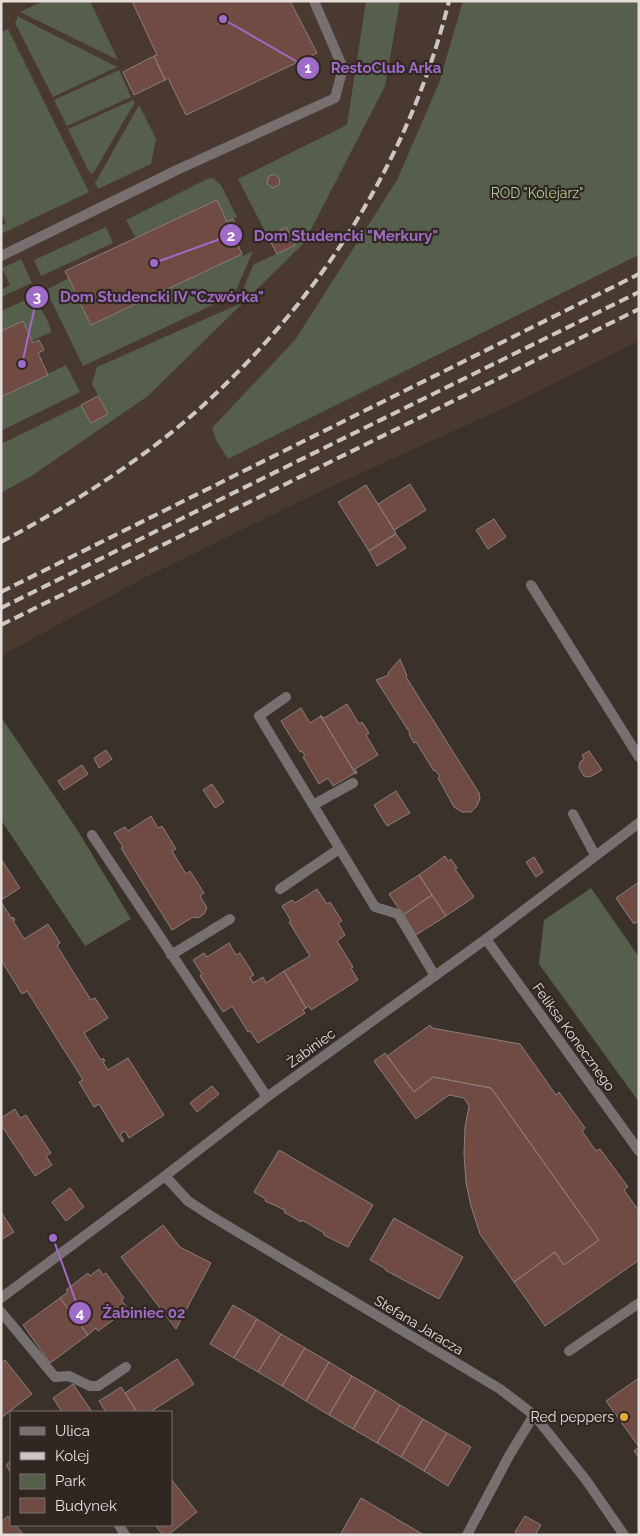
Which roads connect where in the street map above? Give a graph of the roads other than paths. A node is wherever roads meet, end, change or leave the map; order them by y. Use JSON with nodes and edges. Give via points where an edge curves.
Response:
{"nodes":[{"id":1,"x":314,"y":1,"type":"edge"},
{"id":2,"x":1,"y":256,"type":"edge"},
{"id":3,"x":531,"y":585,"type":"dead end"},
{"id":4,"x":286,"y":696,"type":"dead end"},
{"id":5,"x":639,"y":757,"type":"edge"},
{"id":6,"x":353,"y":783,"type":"dead end"},
{"id":7,"x":312,"y":806,"type":"junction"},
{"id":8,"x":573,"y":814,"type":"dead end"},
{"id":9,"x":639,"y":823,"type":"edge"},
{"id":10,"x":92,"y":835,"type":"dead end"},
{"id":11,"x":339,"y":849,"type":"junction"},
{"id":12,"x":596,"y":855,"type":"junction"},
{"id":13,"x":280,"y":889,"type":"dead end"},
{"id":14,"x":230,"y":919,"type":"dead end"},
{"id":15,"x":486,"y":939,"type":"junction"},
{"id":16,"x":171,"y":955,"type":"junction"},
{"id":17,"x":435,"y":976,"type":"junction"},
{"id":18,"x":267,"y":1097,"type":"junction"},
{"id":19,"x":639,"y":1151,"type":"edge"},
{"id":20,"x":165,"y":1176,"type":"junction"},
{"id":21,"x":1,"y":1298,"type":"edge"},
{"id":22,"x":639,"y":1303,"type":"edge"},
{"id":23,"x":1,"y":1312,"type":"edge"},
{"id":24,"x":569,"y":1351,"type":"dead end"},
{"id":25,"x":126,"y":1367,"type":"dead end"},
{"id":26,"x":534,"y":1415,"type":"junction"},
{"id":27,"x":467,"y":1535,"type":"edge"},
{"id":28,"x":624,"y":1535,"type":"edge"}],
"edges":[{"from":1,"to":2,"type":"street","via":[[343,68],[335,98],[179,168]]},
{"from":3,"to":5,"type":"street"},
{"from":4,"to":7,"type":"street","via":[[260,716]]},
{"from":6,"to":7,"type":"street"},
{"from":7,"to":11,"type":"street"},
{"from":8,"to":12,"type":"street"},
{"from":9,"to":12,"type":"street","name":"Żabiniec"},
{"from":10,"to":16,"type":"street"},
{"from":11,"to":13,"type":"street"},
{"from":11,"to":17,"type":"street","via":[[375,907],[398,914]]},
{"from":12,"to":15,"type":"street","name":"Żabiniec"},
{"from":14,"to":16,"type":"street"},
{"from":15,"to":17,"type":"street","name":"Żabiniec"},
{"from":15,"to":19,"type":"street","name":"Feliksa Konecznego"},
{"from":16,"to":18,"type":"street"},
{"from":17,"to":18,"type":"street","name":"Żabiniec"},
{"from":18,"to":20,"type":"street","name":"Żabiniec"},
{"from":20,"to":21,"type":"street","name":"Żabiniec"},
{"from":20,"to":26,"type":"street","name":"Stefana Jaracza","via":[[188,1201],[211,1216],[500,1390]]},
{"from":22,"to":24,"type":"street"},
{"from":23,"to":25,"type":"street","via":[[55,1378],[69,1376],[90,1386],[98,1386]]},
{"from":26,"to":27,"type":"street"},
{"from":26,"to":28,"type":"street","name":"Stefana Jaracza","via":[[586,1480]]}]}
